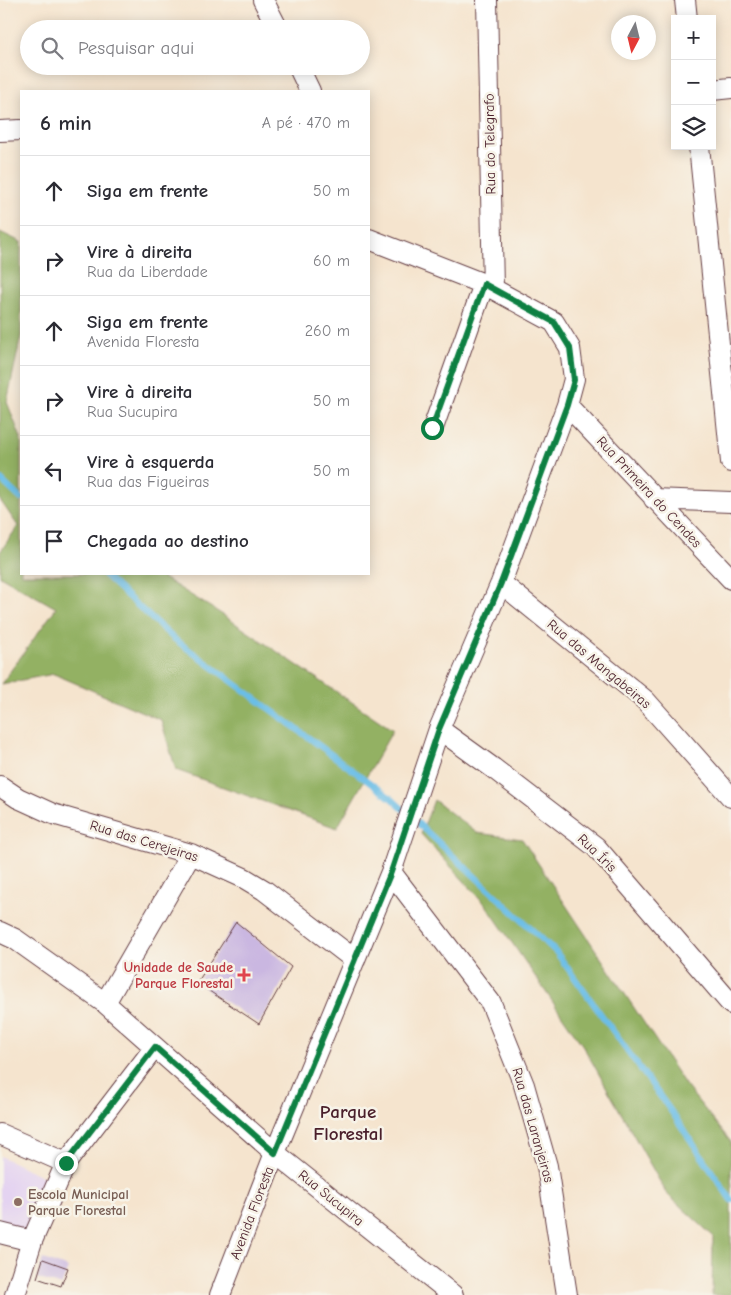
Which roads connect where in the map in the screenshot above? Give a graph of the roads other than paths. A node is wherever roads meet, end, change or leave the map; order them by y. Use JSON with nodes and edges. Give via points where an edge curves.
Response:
{"nodes":[{"id":1,"x":262,"y":0,"type":"edge"},
{"id":2,"x":487,"y":0,"type":"edge"},
{"id":3,"x":685,"y":0,"type":"edge"},
{"id":4,"x":687,"y":15,"type":"edge"},
{"id":5,"x":273,"y":20,"type":"edge"},
{"id":6,"x":302,"y":75,"type":"edge"},
{"id":7,"x":731,"y":88,"type":"edge"},
{"id":8,"x":310,"y":90,"type":"edge"},
{"id":9,"x":716,"y":90,"type":"edge"},
{"id":10,"x":0,"y":130,"type":"edge"},
{"id":11,"x":20,"y":130,"type":"edge"},
{"id":12,"x":700,"y":150,"type":"edge"},
{"id":13,"x":370,"y":239,"type":"edge"},
{"id":14,"x":488,"y":286,"type":"junction"},
{"id":15,"x":725,"y":339,"type":"edge"},
{"id":16,"x":567,"y":405,"type":"junction"},
{"id":17,"x":432,"y":428,"type":"dead end"},
{"id":18,"x":731,"y":462,"type":"edge"},
{"id":19,"x":654,"y":499,"type":"junction"},
{"id":20,"x":731,"y":502,"type":"edge"},
{"id":21,"x":731,"y":579,"type":"edge"},
{"id":22,"x":501,"y":583,"type":"junction"},
{"id":23,"x":439,"y":729,"type":"junction"},
{"id":24,"x":0,"y":786,"type":"edge"},
{"id":25,"x":731,"y":797,"type":"edge"},
{"id":26,"x":191,"y":854,"type":"junction"},
{"id":27,"x":393,"y":866,"type":"junction"},
{"id":28,"x":0,"y":932,"type":"edge"},
{"id":29,"x":355,"y":960,"type":"junction"},
{"id":30,"x":105,"y":1002,"type":"junction"},
{"id":31,"x":731,"y":1004,"type":"edge"},
{"id":32,"x":155,"y":1047,"type":"junction"},
{"id":33,"x":0,"y":1134,"type":"edge"},
{"id":34,"x":275,"y":1153,"type":"junction"},
{"id":35,"x":66,"y":1163,"type":"junction"},
{"id":36,"x":0,"y":1234,"type":"edge"},
{"id":37,"x":32,"y":1241,"type":"junction"},
{"id":38,"x":15,"y":1295,"type":"edge"},
{"id":39,"x":220,"y":1295,"type":"edge"},
{"id":40,"x":454,"y":1295,"type":"edge"},
{"id":41,"x":568,"y":1295,"type":"edge"}],
"edges":[{"from":1,"to":5,"type":"street"},
{"from":2,"to":14,"type":"street","name":"Rua do Telegrafo"},
{"from":3,"to":4,"type":"street"},
{"from":6,"to":8,"type":"street"},
{"from":7,"to":9,"type":"street"},
{"from":10,"to":11,"type":"street"},
{"from":12,"to":15,"type":"street"},
{"from":13,"to":14,"type":"street","name":"Avenida Floresta"},
{"from":14,"to":16,"type":"street","name":"Avenida Floresta","via":[[554,322],[570,348],[574,380]]},
{"from":14,"to":17,"type":"street"},
{"from":15,"to":18,"type":"street"},
{"from":16,"to":19,"type":"street","name":"Rua Primeira do Cendes"},
{"from":16,"to":22,"type":"street","name":"Avenida Floresta"},
{"from":19,"to":20,"type":"street"},
{"from":19,"to":21,"type":"street","name":"Rua Primeira do Cendes"},
{"from":22,"to":23,"type":"street","name":"Avenida Floresta"},
{"from":22,"to":25,"type":"street","name":"Rua das Mangabeiras","via":[[645,700]]},
{"from":23,"to":27,"type":"street","name":"Avenida Floresta"},
{"from":23,"to":31,"type":"street","name":"Rua Íris","via":[[596,847]]},
{"from":24,"to":26,"type":"street","name":"Rua das Cerejeiras","via":[[53,814]]},
{"from":26,"to":29,"type":"street","name":"Rua das Cerejeiras","via":[[264,890]]},
{"from":26,"to":30,"type":"street"},
{"from":27,"to":29,"type":"street","name":"Avenida Floresta"},
{"from":27,"to":41,"type":"street","name":"Rua das Laranjeiras","via":[[491,1003],[524,1085],[547,1166]]},
{"from":28,"to":30,"type":"street","name":"Rua Sucupira"},
{"from":29,"to":34,"type":"street","name":"Avenida Floresta"},
{"from":30,"to":32,"type":"street","name":"Rua Sucupira"},
{"from":32,"to":34,"type":"street","name":"Rua Sucupira"},
{"from":32,"to":35,"type":"street"},
{"from":33,"to":35,"type":"street"},
{"from":34,"to":39,"type":"street","name":"Avenida Floresta"},
{"from":34,"to":40,"type":"street","name":"Rua Sucupira"},
{"from":35,"to":37,"type":"street"},
{"from":36,"to":37,"type":"street"},
{"from":37,"to":38,"type":"street"}]}
